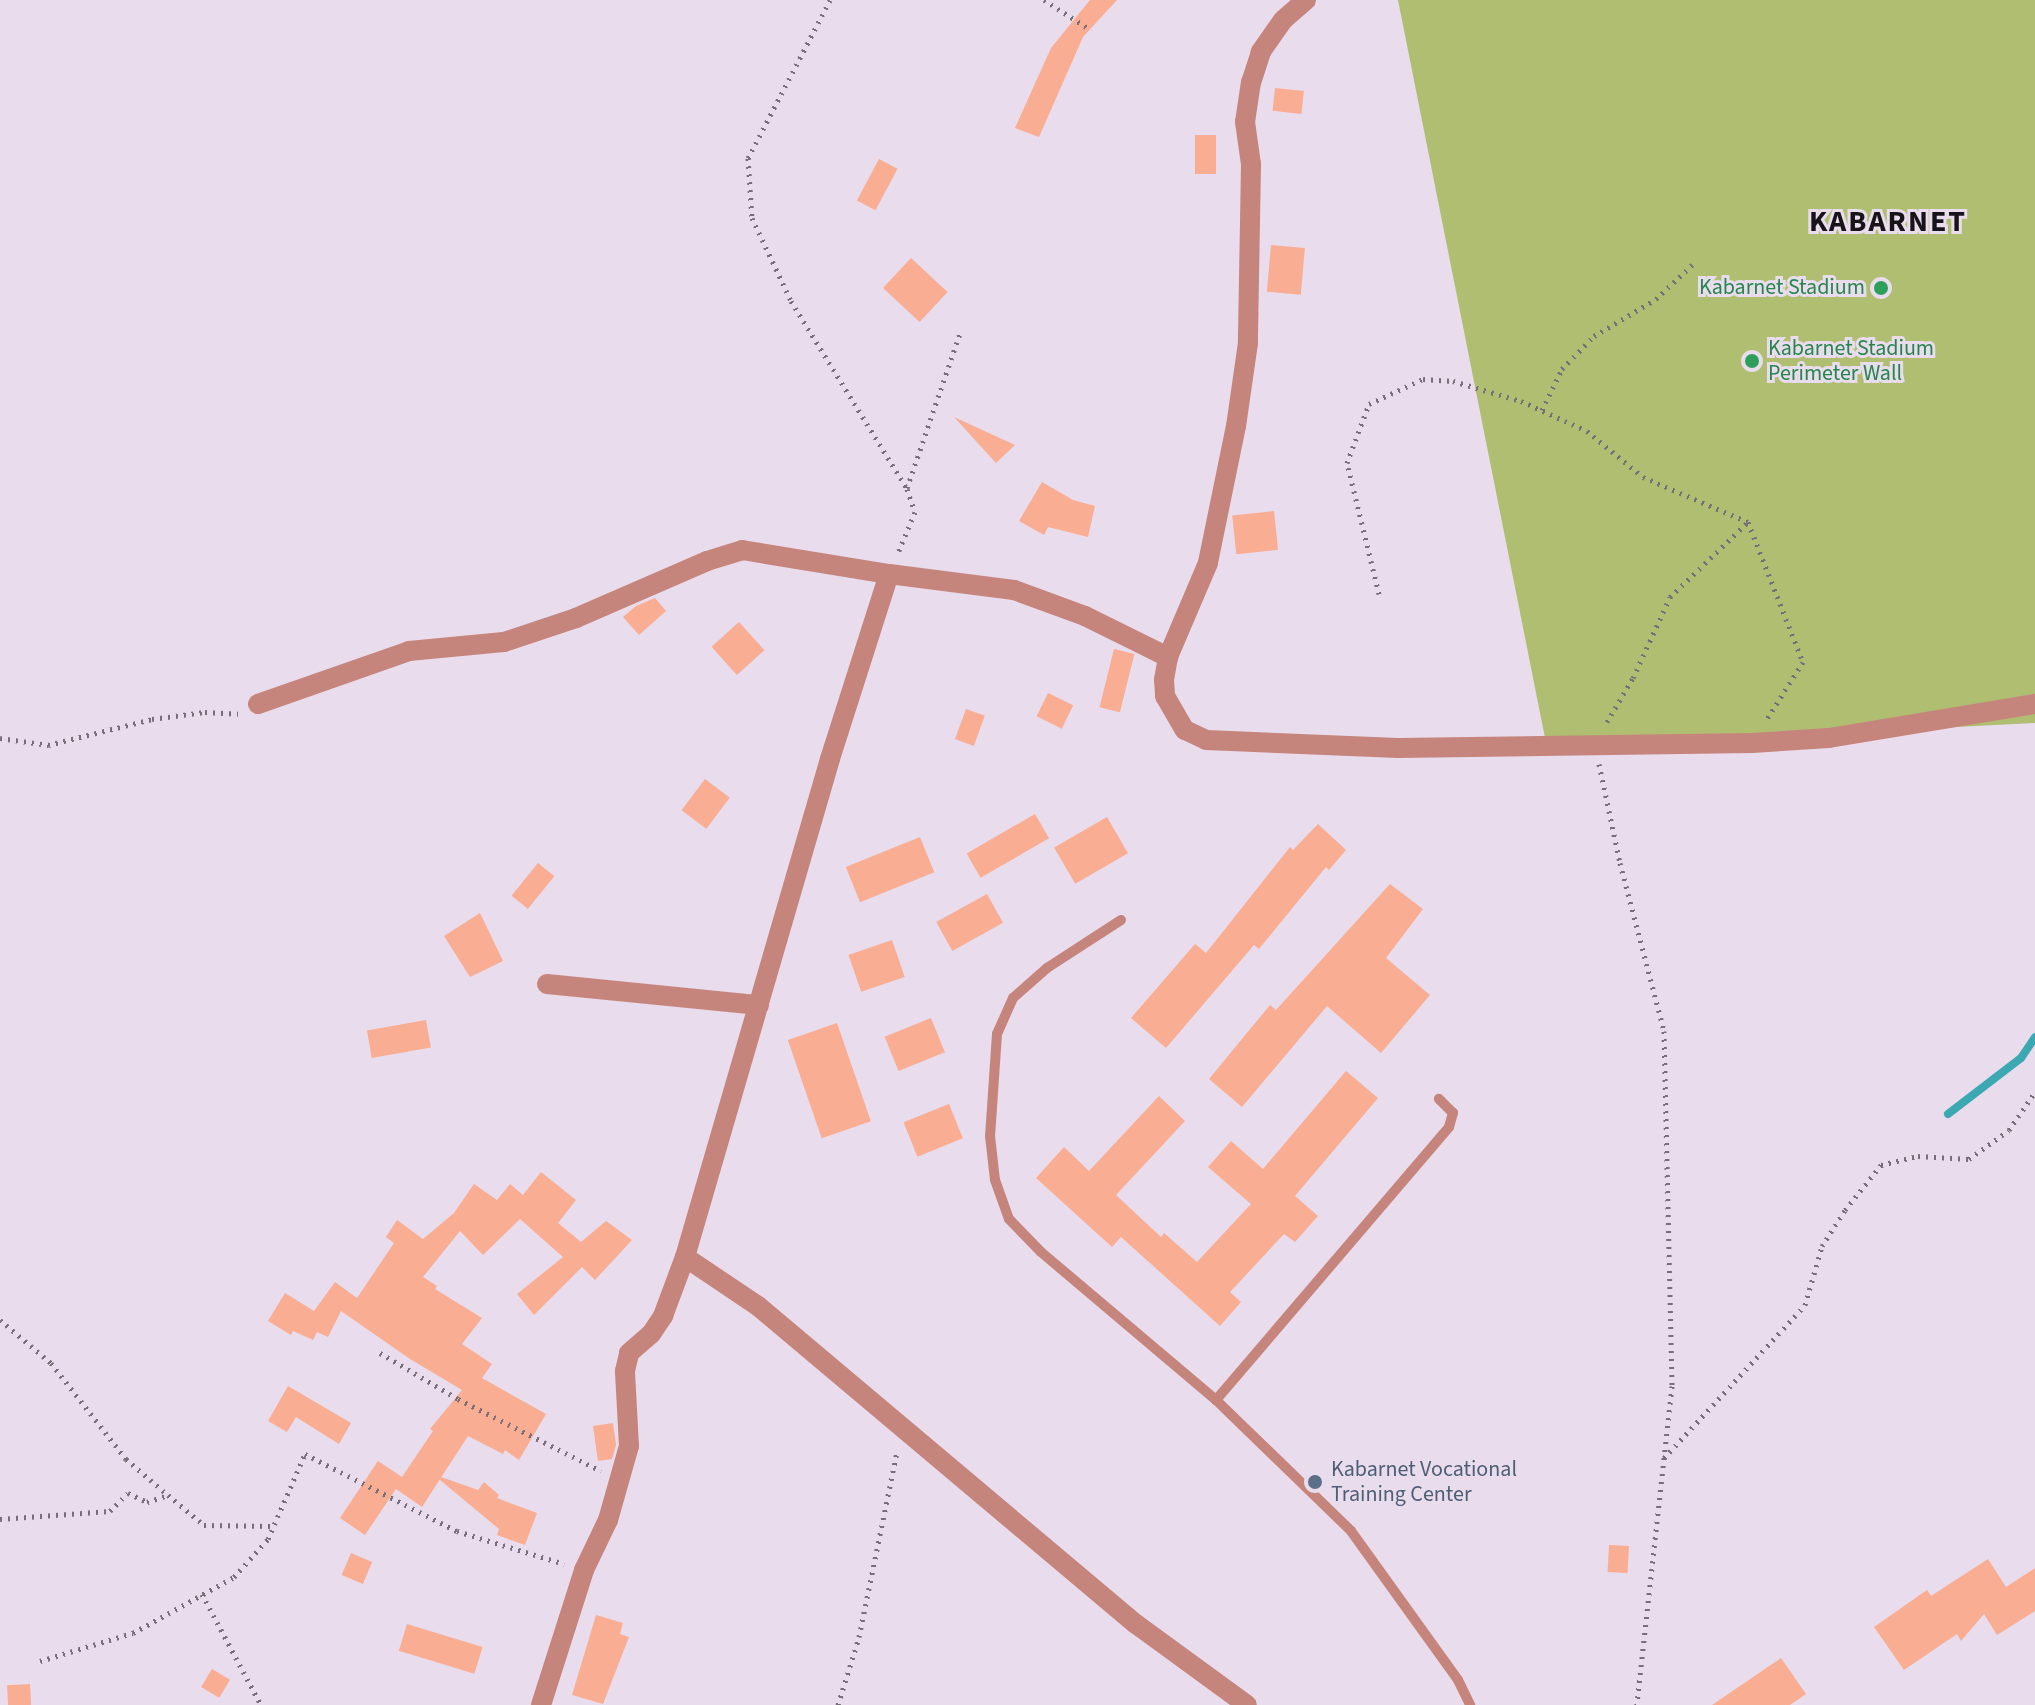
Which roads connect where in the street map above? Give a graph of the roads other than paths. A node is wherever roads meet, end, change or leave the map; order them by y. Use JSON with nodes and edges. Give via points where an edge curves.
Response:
{"nodes":[{"id":1,"x":1306,"y":0,"type":"edge"},
{"id":2,"x":889,"y":574,"type":"junction"},
{"id":3,"x":1168,"y":657,"type":"junction"},
{"id":4,"x":258,"y":704,"type":"road end"},
{"id":5,"x":2035,"y":704,"type":"edge"},
{"id":6,"x":1121,"y":920,"type":"dead end"},
{"id":7,"x":547,"y":984,"type":"dead end"},
{"id":8,"x":759,"y":1005,"type":"junction"},
{"id":9,"x":1439,"y":1099,"type":"dead end"},
{"id":10,"x":685,"y":1257,"type":"junction"},
{"id":11,"x":1216,"y":1400,"type":"junction"},
{"id":12,"x":541,"y":1705,"type":"edge"},
{"id":13,"x":1247,"y":1705,"type":"edge"},
{"id":14,"x":1470,"y":1705,"type":"edge"}],
"edges":[{"from":1,"to":3,"type":"street","via":[[1283,20],[1261,52],[1251,82],[1245,122],[1251,164],[1248,343],[1208,563]]},
{"from":2,"to":3,"type":"street","via":[[1014,590],[1085,616]]},
{"from":2,"to":4,"type":"street","via":[[742,550],[504,642],[409,651]]},
{"from":2,"to":8,"type":"street"},
{"from":3,"to":5,"type":"street","via":[[1165,696],[1185,730],[1206,740],[1398,748],[1752,743],[1829,738]]},
{"from":6,"to":11,"type":"lane","via":[[1047,968],[1013,998],[997,1034],[990,1136],[995,1180],[1009,1219],[1041,1252]]},
{"from":7,"to":8,"type":"street"},
{"from":8,"to":10,"type":"street"},
{"from":9,"to":11,"type":"lane","via":[[1453,1113],[1449,1127]]},
{"from":10,"to":12,"type":"street","via":[[663,1316],[629,1353],[629,1446]]},
{"from":10,"to":13,"type":"street","via":[[758,1306],[1136,1624]]},
{"from":11,"to":14,"type":"lane","via":[[1351,1531],[1458,1680]]}]}
